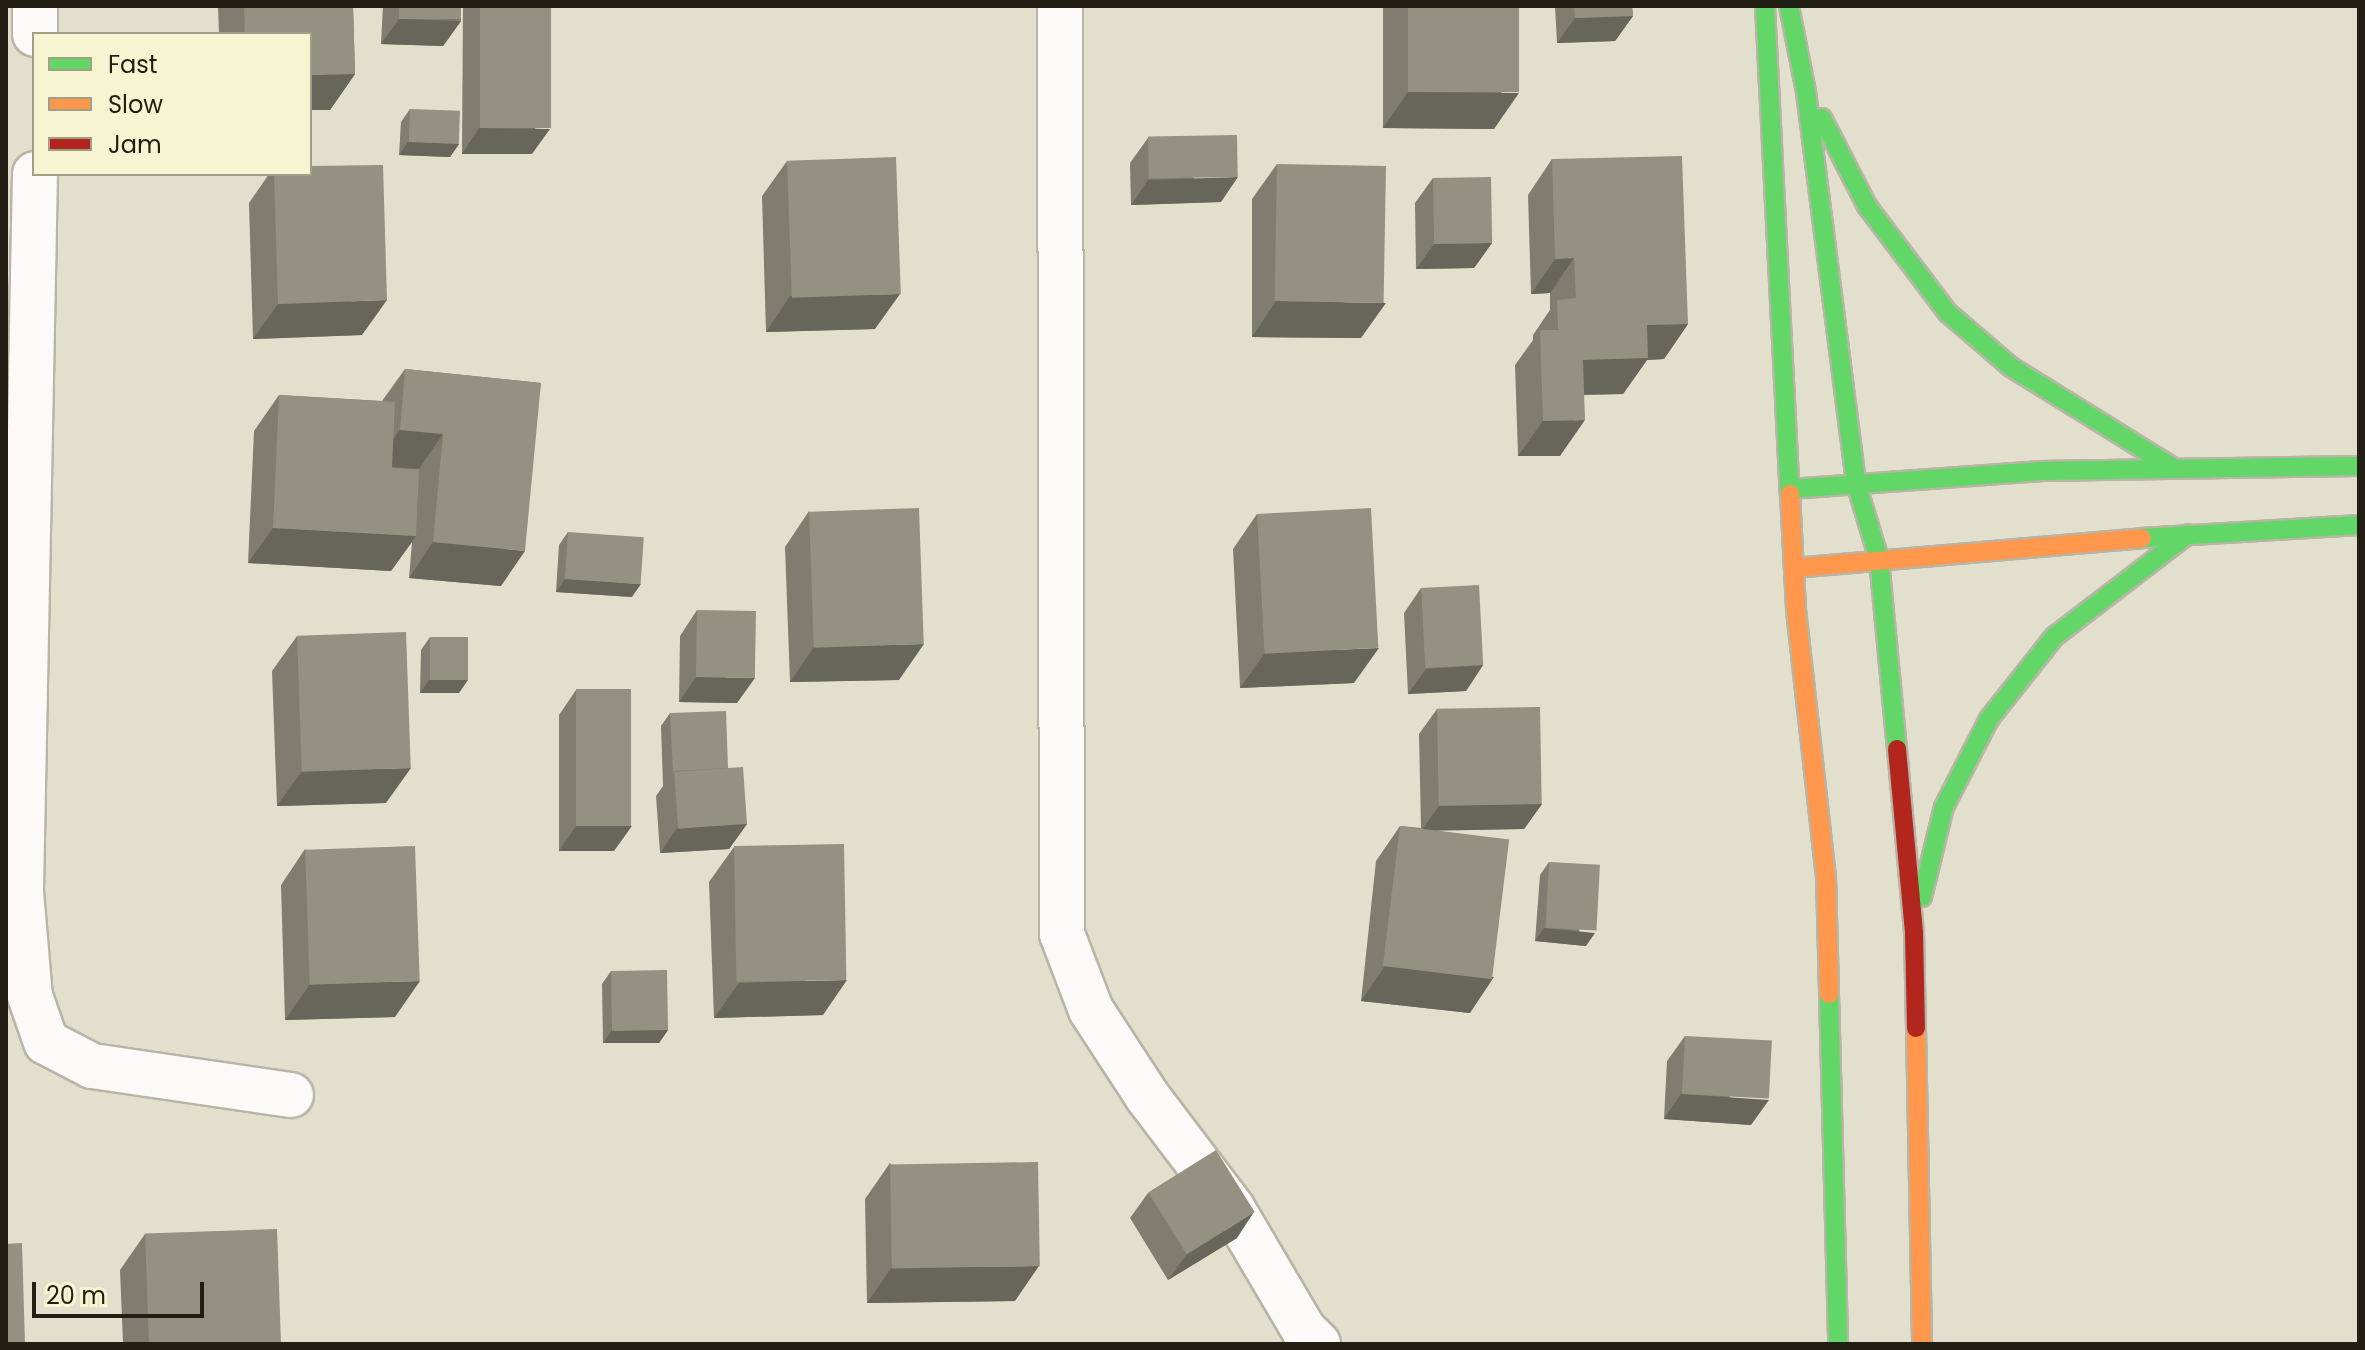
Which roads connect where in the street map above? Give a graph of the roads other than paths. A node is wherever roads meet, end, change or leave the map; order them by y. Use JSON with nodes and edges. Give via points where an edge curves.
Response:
{"nodes":[{"id":1,"x":35,"y":6,"type":"edge"},
{"id":2,"x":1060,"y":6,"type":"edge"},
{"id":3,"x":1765,"y":6,"type":"edge"},
{"id":4,"x":1789,"y":6,"type":"edge"},
{"id":5,"x":35,"y":32,"type":"edge"},
{"id":6,"x":1806,"y":92,"type":"junction"},
{"id":7,"x":35,"y":176,"type":"edge"},
{"id":8,"x":2359,"y":466,"type":"edge"},
{"id":9,"x":2172,"y":467,"type":"junction"},
{"id":10,"x":1856,"y":483,"type":"junction"},
{"id":11,"x":1790,"y":489,"type":"junction"},
{"id":12,"x":2359,"y":525,"type":"edge"},
{"id":13,"x":2188,"y":534,"type":"junction"},
{"id":14,"x":1879,"y":559,"type":"junction"},
{"id":15,"x":1794,"y":568,"type":"junction"},
{"id":16,"x":1914,"y":933,"type":"junction"},
{"id":17,"x":291,"y":1095,"type":"dead end"},
{"id":18,"x":1318,"y":1344,"type":"edge"},
{"id":19,"x":1838,"y":1344,"type":"edge"},
{"id":20,"x":1922,"y":1344,"type":"edge"}],
"edges":[{"from":1,"to":5,"type":"street"},
{"from":2,"to":18,"type":"street","via":[[1062,934],[1091,1010],[1147,1096],[1232,1208],[1304,1330]]},
{"from":3,"to":11,"type":"street"},
{"from":4,"to":6,"type":"street"},
{"from":6,"to":9,"type":"street","via":[[1867,206],[1948,313],[2011,367]]},
{"from":6,"to":10,"type":"street"},
{"from":7,"to":17,"type":"street","via":[[21,892],[30,996],[46,1042],[92,1066]]},
{"from":8,"to":9,"type":"street"},
{"from":9,"to":10,"type":"street"},
{"from":10,"to":11,"type":"street"},
{"from":10,"to":14,"type":"street"},
{"from":11,"to":15,"type":"street"},
{"from":12,"to":13,"type":"street"},
{"from":13,"to":14,"type":"street"},
{"from":13,"to":16,"type":"street","via":[[2054,637],[1989,719],[1944,807]]},
{"from":14,"to":15,"type":"street"},
{"from":14,"to":16,"type":"street"},
{"from":15,"to":19,"type":"street","via":[[1826,877]]},
{"from":16,"to":20,"type":"street"}]}
